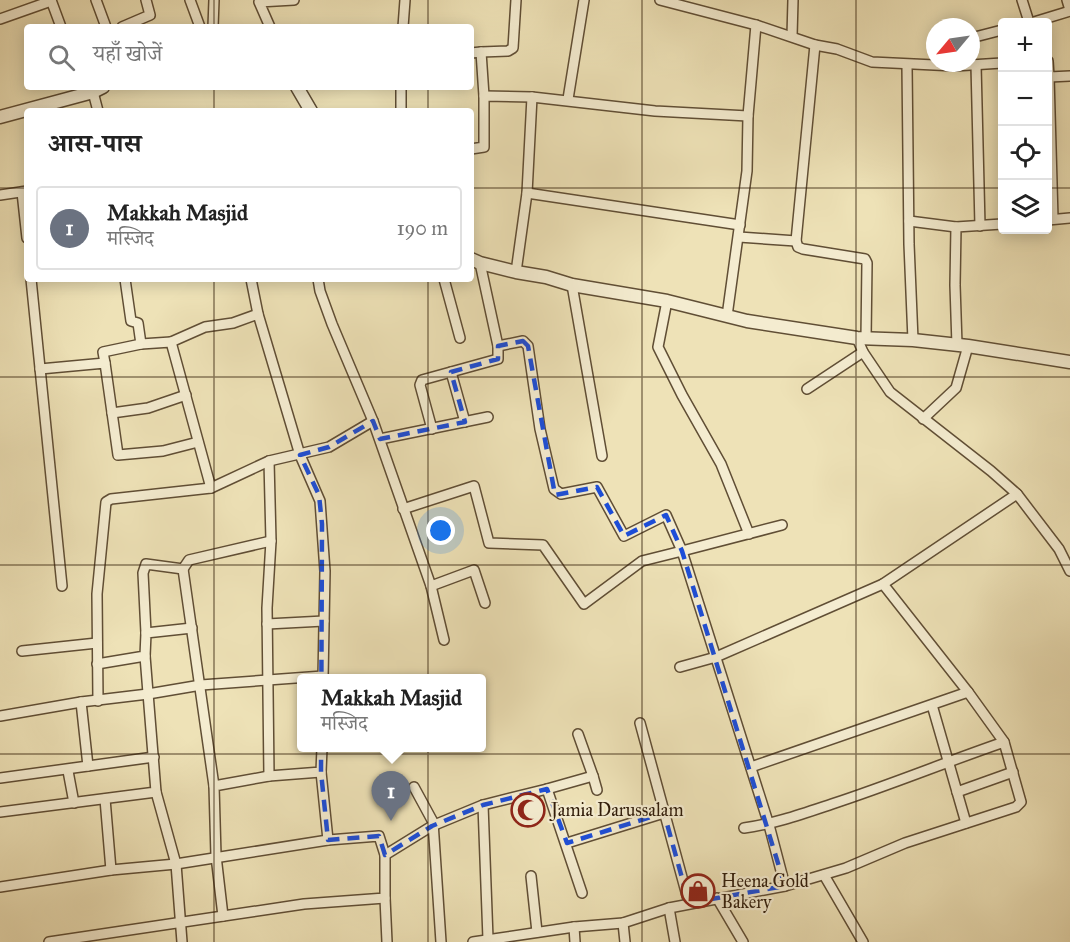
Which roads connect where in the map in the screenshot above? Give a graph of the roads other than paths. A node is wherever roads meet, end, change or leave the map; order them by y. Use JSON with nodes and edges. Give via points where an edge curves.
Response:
{"nodes":[{"id":1,"x":96,"y":0,"type":"edge"},
{"id":2,"x":146,"y":0,"type":"edge"},
{"id":3,"x":190,"y":0,"type":"edge"},
{"id":4,"x":214,"y":0,"type":"edge"},
{"id":5,"x":294,"y":0,"type":"edge"},
{"id":6,"x":405,"y":0,"type":"edge"},
{"id":7,"x":516,"y":0,"type":"edge"},
{"id":8,"x":660,"y":0,"type":"edge"},
{"id":9,"x":793,"y":0,"type":"edge"},
{"id":10,"x":1023,"y":0,"type":"edge"},
{"id":11,"x":1067,"y":0,"type":"edge"},
{"id":12,"x":51,"y":1,"type":"edge"},
{"id":13,"x":582,"y":1,"type":"edge"},
{"id":14,"x":1070,"y":10,"type":"edge"},
{"id":15,"x":1028,"y":18,"type":"edge"},
{"id":16,"x":1046,"y":18,"type":"edge"},
{"id":17,"x":0,"y":19,"type":"edge"},
{"id":18,"x":60,"y":24,"type":"edge"},
{"id":19,"x":105,"y":24,"type":"edge"},
{"id":20,"x":129,"y":24,"type":"edge"},
{"id":21,"x":199,"y":24,"type":"edge"},
{"id":22,"x":213,"y":24,"type":"edge"},
{"id":23,"x":269,"y":24,"type":"edge"},
{"id":24,"x":403,"y":24,"type":"edge"},
{"id":25,"x":756,"y":25,"type":"junction"},
{"id":26,"x":998,"y":31,"type":"edge"},
{"id":27,"x":792,"y":36,"type":"junction"},
{"id":28,"x":980,"y":36,"type":"edge"},
{"id":29,"x":815,"y":45,"type":"junction"},
{"id":30,"x":476,"y":52,"type":"edge"},
{"id":31,"x":998,"y":63,"type":"edge"},
{"id":32,"x":980,"y":65,"type":"edge"},
{"id":33,"x":907,"y":66,"type":"junction"},
{"id":34,"x":926,"y":66,"type":"edge"},
{"id":35,"x":976,"y":72,"type":"edge"},
{"id":36,"x":1070,"y":76,"type":"edge"},
{"id":37,"x":1052,"y":77,"type":"edge"},
{"id":38,"x":91,"y":90,"type":"edge"},
{"id":39,"x":299,"y":90,"type":"edge"},
{"id":40,"x":401,"y":90,"type":"edge"},
{"id":41,"x":484,"y":96,"type":"junction"},
{"id":42,"x":532,"y":96,"type":"junction"},
{"id":43,"x":568,"y":99,"type":"junction"},
{"id":44,"x":30,"y":108,"type":"edge"},
{"id":45,"x":97,"y":108,"type":"edge"},
{"id":46,"x":309,"y":108,"type":"edge"},
{"id":47,"x":401,"y":108,"type":"edge"},
{"id":48,"x":24,"y":110,"type":"edge"},
{"id":49,"x":748,"y":116,"type":"junction"},
{"id":50,"x":0,"y":117,"type":"edge"},
{"id":51,"x":1049,"y":126,"type":"edge"},
{"id":52,"x":474,"y":149,"type":"edge"},
{"id":53,"x":1050,"y":180,"type":"edge"},
{"id":54,"x":24,"y":191,"type":"edge"},
{"id":55,"x":527,"y":193,"type":"junction"},
{"id":56,"x":0,"y":195,"type":"edge"},
{"id":57,"x":1070,"y":218,"type":"edge"},
{"id":58,"x":1052,"y":220,"type":"edge"},
{"id":59,"x":909,"y":221,"type":"junction"},
{"id":60,"x":998,"y":224,"type":"edge"},
{"id":61,"x":740,"y":225,"type":"junction"},
{"id":62,"x":980,"y":226,"type":"junction"},
{"id":63,"x":956,"y":227,"type":"junction"},
{"id":64,"x":739,"y":237,"type":"junction"},
{"id":65,"x":796,"y":241,"type":"junction"},
{"id":66,"x":475,"y":261,"type":"edge"},
{"id":67,"x":516,"y":272,"type":"junction"},
{"id":68,"x":31,"y":282,"type":"edge"},
{"id":69,"x":125,"y":282,"type":"edge"},
{"id":70,"x":252,"y":282,"type":"edge"},
{"id":71,"x":319,"y":282,"type":"edge"},
{"id":72,"x":445,"y":282,"type":"edge"},
{"id":73,"x":572,"y":285,"type":"junction"},
{"id":74,"x":667,"y":301,"type":"junction"},
{"id":75,"x":258,"y":314,"type":"junction"},
{"id":76,"x":727,"y":316,"type":"junction"},
{"id":77,"x":460,"y":338,"type":"dead end"},
{"id":78,"x":861,"y":338,"type":"junction"},
{"id":79,"x":913,"y":340,"type":"junction"},
{"id":80,"x":171,"y":342,"type":"junction"},
{"id":81,"x":141,"y":344,"type":"junction"},
{"id":82,"x":963,"y":345,"type":"junction"},
{"id":83,"x":498,"y":346,"type":"junction"},
{"id":84,"x":863,"y":352,"type":"junction"},
{"id":85,"x":1070,"y":362,"type":"edge"},
{"id":86,"x":105,"y":363,"type":"junction"},
{"id":87,"x":40,"y":369,"type":"junction"},
{"id":88,"x":451,"y":372,"type":"junction"},
{"id":89,"x":807,"y":389,"type":"dead end"},
{"id":90,"x":186,"y":395,"type":"junction"},
{"id":91,"x":112,"y":413,"type":"junction"},
{"id":92,"x":488,"y":417,"type":"dead end"},
{"id":93,"x":923,"y":419,"type":"junction"},
{"id":94,"x":373,"y":421,"type":"junction"},
{"id":95,"x":465,"y":422,"type":"junction"},
{"id":96,"x":432,"y":429,"type":"junction"},
{"id":97,"x":380,"y":439,"type":"junction"},
{"id":98,"x":198,"y":442,"type":"junction"},
{"id":99,"x":300,"y":455,"type":"junction"},
{"id":100,"x":602,"y":456,"type":"dead end"},
{"id":101,"x":269,"y":461,"type":"junction"},
{"id":102,"x":211,"y":488,"type":"junction"},
{"id":103,"x":1017,"y":494,"type":"junction"},
{"id":104,"x":403,"y":509,"type":"junction"},
{"id":105,"x":783,"y":525,"type":"dead end"},
{"id":106,"x":749,"y":534,"type":"junction"},
{"id":107,"x":271,"y":541,"type":"junction"},
{"id":108,"x":682,"y":551,"type":"junction"},
{"id":109,"x":183,"y":569,"type":"junction"},
{"id":110,"x":1070,"y":571,"type":"edge"},
{"id":111,"x":883,"y":584,"type":"junction"},
{"id":112,"x":62,"y":586,"type":"dead end"},
{"id":113,"x":432,"y":586,"type":"junction"},
{"id":114,"x":485,"y":603,"type":"dead end"},
{"id":115,"x":324,"y":621,"type":"junction"},
{"id":116,"x":267,"y":624,"type":"junction"},
{"id":117,"x":192,"y":628,"type":"junction"},
{"id":118,"x":146,"y":633,"type":"junction"},
{"id":119,"x":444,"y":640,"type":"dead end"},
{"id":120,"x":97,"y":643,"type":"junction"},
{"id":121,"x":22,"y":651,"type":"dead end"},
{"id":122,"x":145,"y":656,"type":"junction"},
{"id":123,"x":716,"y":657,"type":"junction"},
{"id":124,"x":97,"y":664,"type":"junction"},
{"id":125,"x":680,"y":667,"type":"dead end"},
{"id":126,"x":322,"y":674,"type":"edge"},
{"id":127,"x":297,"y":679,"type":"edge"},
{"id":128,"x":269,"y":681,"type":"junction"},
{"id":129,"x":201,"y":686,"type":"junction"},
{"id":130,"x":968,"y":692,"type":"junction"},
{"id":131,"x":148,"y":694,"type":"junction"},
{"id":132,"x":98,"y":700,"type":"junction"},
{"id":133,"x":81,"y":702,"type":"junction"},
{"id":134,"x":932,"y":705,"type":"junction"},
{"id":135,"x":0,"y":716,"type":"edge"},
{"id":136,"x":640,"y":723,"type":"dead end"},
{"id":137,"x":578,"y":734,"type":"dead end"},
{"id":138,"x":1004,"y":742,"type":"junction"},
{"id":139,"x":322,"y":752,"type":"edge"},
{"id":140,"x":154,"y":757,"type":"junction"},
{"id":141,"x":948,"y":761,"type":"junction"},
{"id":142,"x":88,"y":766,"type":"junction"},
{"id":143,"x":751,"y":767,"type":"junction"},
{"id":144,"x":68,"y":771,"type":"junction"},
{"id":145,"x":321,"y":772,"type":"junction"},
{"id":146,"x":1013,"y":772,"type":"junction"},
{"id":147,"x":269,"y":776,"type":"junction"},
{"id":148,"x":593,"y":776,"type":"junction"},
{"id":149,"x":0,"y":778,"type":"edge"},
{"id":150,"x":214,"y":786,"type":"junction"},
{"id":151,"x":414,"y":787,"type":"dead end"},
{"id":152,"x":547,"y":789,"type":"junction"},
{"id":153,"x":597,"y":790,"type":"dead end"},
{"id":154,"x":156,"y":792,"type":"junction"},
{"id":155,"x":957,"y":792,"type":"junction"},
{"id":156,"x":105,"y":799,"type":"junction"},
{"id":157,"x":74,"y":803,"type":"junction"},
{"id":158,"x":483,"y":805,"type":"junction"},
{"id":159,"x":0,"y":812,"type":"edge"},
{"id":160,"x":664,"y":813,"type":"junction"},
{"id":161,"x":966,"y":823,"type":"junction"},
{"id":162,"x":770,"y":825,"type":"junction"},
{"id":163,"x":432,"y":826,"type":"junction"},
{"id":164,"x":744,"y":828,"type":"dead end"},
{"id":165,"x":328,"y":840,"type":"junction"},
{"id":166,"x":567,"y":843,"type":"junction"},
{"id":167,"x":386,"y":855,"type":"junction"},
{"id":168,"x":216,"y":856,"type":"junction"},
{"id":169,"x":176,"y":864,"type":"junction"},
{"id":170,"x":111,"y":870,"type":"junction"},
{"id":171,"x":824,"y":874,"type":"junction"},
{"id":172,"x":531,"y":876,"type":"dead end"},
{"id":173,"x":785,"y":886,"type":"junction"},
{"id":174,"x":0,"y":887,"type":"edge"},
{"id":175,"x":582,"y":893,"type":"dead end"},
{"id":176,"x":385,"y":898,"type":"junction"},
{"id":177,"x":717,"y":898,"type":"junction"},
{"id":178,"x":689,"y":903,"type":"junction"},
{"id":179,"x":669,"y":908,"type":"junction"},
{"id":180,"x":223,"y":916,"type":"junction"},
{"id":181,"x":181,"y":922,"type":"junction"},
{"id":182,"x":623,"y":923,"type":"junction"},
{"id":183,"x":574,"y":927,"type":"junction"},
{"id":184,"x":537,"y":932,"type":"junction"},
{"id":185,"x":526,"y":938,"type":"edge"},
{"id":186,"x":488,"y":939,"type":"junction"},
{"id":187,"x":49,"y":942,"type":"edge"},
{"id":188,"x":182,"y":942,"type":"edge"},
{"id":189,"x":387,"y":942,"type":"edge"},
{"id":190,"x":441,"y":942,"type":"edge"},
{"id":191,"x":473,"y":942,"type":"edge"},
{"id":192,"x":575,"y":942,"type":"edge"},
{"id":193,"x":625,"y":942,"type":"edge"},
{"id":194,"x":675,"y":942,"type":"edge"},
{"id":195,"x":743,"y":942,"type":"edge"},
{"id":196,"x":863,"y":942,"type":"edge"}],
"edges":[{"from":1,"to":19,"type":"street"},
{"from":2,"to":20,"type":"street","via":[[150,15]]},
{"from":3,"to":21,"type":"street"},
{"from":4,"to":22,"type":"street"},
{"from":5,"to":23,"type":"street","via":[[259,2]]},
{"from":6,"to":24,"type":"street"},
{"from":7,"to":30,"type":"street","via":[[513,48]]},
{"from":8,"to":25,"type":"street"},
{"from":9,"to":27,"type":"street"},
{"from":10,"to":15,"type":"street"},
{"from":11,"to":14,"type":"street"},
{"from":12,"to":17,"type":"street"},
{"from":12,"to":18,"type":"street"},
{"from":13,"to":43,"type":"street"},
{"from":14,"to":16,"type":"street"},
{"from":25,"to":27,"type":"street"},
{"from":25,"to":49,"type":"street"},
{"from":26,"to":28,"type":"street"},
{"from":27,"to":29,"type":"street"},
{"from":29,"to":33,"type":"street","via":[[872,62]]},
{"from":29,"to":65,"type":"street"},
{"from":30,"to":41,"type":"street"},
{"from":31,"to":32,"type":"street"},
{"from":33,"to":34,"type":"street"},
{"from":33,"to":59,"type":"street"},
{"from":35,"to":62,"type":"street"},
{"from":36,"to":37,"type":"street"},
{"from":38,"to":44,"type":"street"},
{"from":38,"to":45,"type":"street"},
{"from":39,"to":46,"type":"street"},
{"from":40,"to":47,"type":"street"},
{"from":41,"to":42,"type":"street"},
{"from":41,"to":52,"type":"street","via":[[484,147]]},
{"from":42,"to":43,"type":"street"},
{"from":42,"to":55,"type":"street"},
{"from":43,"to":49,"type":"street","via":[[656,111]]},
{"from":48,"to":50,"type":"street"},
{"from":49,"to":61,"type":"street","via":[[747,171]]},
{"from":51,"to":53,"type":"street"},
{"from":54,"to":56,"type":"street"},
{"from":55,"to":61,"type":"street"},
{"from":55,"to":67,"type":"street"},
{"from":57,"to":58,"type":"street"},
{"from":59,"to":63,"type":"street"},
{"from":59,"to":79,"type":"street"},
{"from":60,"to":62,"type":"street"},
{"from":61,"to":64,"type":"street"},
{"from":62,"to":63,"type":"street"},
{"from":63,"to":82,"type":"street","via":[[955,285]]},
{"from":64,"to":65,"type":"street"},
{"from":64,"to":76,"type":"street"},
{"from":65,"to":78,"type":"street","via":[[803,249],[865,259]]},
{"from":66,"to":67,"type":"street"},
{"from":66,"to":83,"type":"street"},
{"from":67,"to":73,"type":"street"},
{"from":68,"to":87,"type":"street"},
{"from":69,"to":81,"type":"street","via":[[131,321],[138,322]]},
{"from":70,"to":75,"type":"street"},
{"from":71,"to":94,"type":"street","via":[[332,324]]},
{"from":72,"to":77,"type":"street"},
{"from":73,"to":74,"type":"street"},
{"from":73,"to":100,"type":"street"},
{"from":74,"to":76,"type":"street"},
{"from":74,"to":106,"type":"street","via":[[658,347],[721,464]]},
{"from":75,"to":80,"type":"street","via":[[205,327]]},
{"from":75,"to":99,"type":"street"},
{"from":76,"to":78,"type":"street"},
{"from":78,"to":79,"type":"street"},
{"from":78,"to":84,"type":"street"},
{"from":79,"to":82,"type":"street"},
{"from":80,"to":81,"type":"street"},
{"from":80,"to":90,"type":"street"},
{"from":81,"to":86,"type":"street","via":[[103,352]]},
{"from":82,"to":85,"type":"street"},
{"from":82,"to":93,"type":"street","via":[[956,388]]},
{"from":83,"to":88,"type":"street","via":[[498,359]]},
{"from":83,"to":108,"type":"street","via":[[523,341],[528,346],[540,429],[554,489],[561,494],[597,487],[624,536],[666,515]]},
{"from":84,"to":89,"type":"street"},
{"from":84,"to":93,"type":"street","via":[[890,392]]},
{"from":86,"to":87,"type":"street"},
{"from":86,"to":91,"type":"street"},
{"from":87,"to":112,"type":"street"},
{"from":88,"to":95,"type":"street"},
{"from":88,"to":96,"type":"street","via":[[422,380],[420,385]]},
{"from":90,"to":91,"type":"street","via":[[148,408]]},
{"from":90,"to":98,"type":"street"},
{"from":91,"to":98,"type":"street","via":[[118,455],[163,451]]},
{"from":92,"to":95,"type":"street"},
{"from":93,"to":103,"type":"street"},
{"from":94,"to":97,"type":"street"},
{"from":94,"to":99,"type":"street","via":[[329,447]]},
{"from":95,"to":96,"type":"street"},
{"from":96,"to":97,"type":"street"},
{"from":97,"to":104,"type":"street"},
{"from":98,"to":102,"type":"street"},
{"from":99,"to":101,"type":"street"},
{"from":99,"to":115,"type":"street","via":[[320,501]]},
{"from":101,"to":102,"type":"street"},
{"from":101,"to":107,"type":"street"},
{"from":102,"to":120,"type":"street","via":[[106,501],[97,594]]},
{"from":103,"to":110,"type":"street","via":[[1059,549]]},
{"from":103,"to":111,"type":"street"},
{"from":104,"to":108,"type":"street","via":[[474,486],[489,543],[543,545],[584,604],[642,561]]},
{"from":104,"to":113,"type":"street"},
{"from":105,"to":106,"type":"street"},
{"from":106,"to":108,"type":"street"},
{"from":107,"to":109,"type":"street","via":[[189,560]]},
{"from":107,"to":116,"type":"street"},
{"from":108,"to":123,"type":"street"},
{"from":109,"to":117,"type":"street"},
{"from":109,"to":118,"type":"street","via":[[146,564]]},
{"from":111,"to":123,"type":"street"},
{"from":111,"to":130,"type":"street"},
{"from":113,"to":114,"type":"street","via":[[474,570]]},
{"from":113,"to":119,"type":"street"},
{"from":115,"to":116,"type":"street"},
{"from":115,"to":126,"type":"street"},
{"from":116,"to":128,"type":"street"},
{"from":117,"to":118,"type":"street"},
{"from":117,"to":129,"type":"street"},
{"from":118,"to":122,"type":"street"},
{"from":120,"to":121,"type":"street"},
{"from":120,"to":124,"type":"street"},
{"from":122,"to":124,"type":"street"},
{"from":122,"to":131,"type":"street"},
{"from":123,"to":125,"type":"street"},
{"from":123,"to":143,"type":"street"},
{"from":124,"to":132,"type":"street"},
{"from":127,"to":128,"type":"street"},
{"from":128,"to":129,"type":"street"},
{"from":128,"to":147,"type":"street"},
{"from":129,"to":131,"type":"street"},
{"from":129,"to":150,"type":"street"},
{"from":130,"to":134,"type":"street"},
{"from":130,"to":138,"type":"street"},
{"from":131,"to":132,"type":"street"},
{"from":131,"to":140,"type":"street"},
{"from":132,"to":133,"type":"street"},
{"from":133,"to":135,"type":"street"},
{"from":133,"to":142,"type":"street"},
{"from":134,"to":141,"type":"street"},
{"from":134,"to":143,"type":"street"},
{"from":136,"to":160,"type":"street"},
{"from":137,"to":148,"type":"street"},
{"from":138,"to":141,"type":"street"},
{"from":138,"to":146,"type":"street"},
{"from":139,"to":145,"type":"street"},
{"from":140,"to":142,"type":"street"},
{"from":140,"to":154,"type":"street"},
{"from":141,"to":155,"type":"street"},
{"from":141,"to":162,"type":"street"},
{"from":142,"to":144,"type":"street"},
{"from":143,"to":162,"type":"street"},
{"from":144,"to":149,"type":"street"},
{"from":144,"to":157,"type":"street"},
{"from":145,"to":147,"type":"street"},
{"from":145,"to":165,"type":"street"},
{"from":146,"to":155,"type":"street"},
{"from":146,"to":161,"type":"street","via":[[1019,806]]},
{"from":147,"to":150,"type":"street"},
{"from":148,"to":152,"type":"street"},
{"from":148,"to":153,"type":"street"},
{"from":150,"to":168,"type":"street"},
{"from":151,"to":163,"type":"street"},
{"from":152,"to":158,"type":"street"},
{"from":152,"to":166,"type":"street"},
{"from":154,"to":156,"type":"street"},
{"from":154,"to":169,"type":"street"},
{"from":155,"to":161,"type":"street"},
{"from":156,"to":157,"type":"street"},
{"from":156,"to":170,"type":"street"},
{"from":157,"to":159,"type":"street"},
{"from":158,"to":163,"type":"street"},
{"from":158,"to":186,"type":"street"},
{"from":160,"to":166,"type":"street"},
{"from":160,"to":178,"type":"street"},
{"from":161,"to":171,"type":"street"},
{"from":162,"to":164,"type":"street"},
{"from":162,"to":173,"type":"street"},
{"from":163,"to":167,"type":"street"},
{"from":163,"to":190,"type":"street"},
{"from":165,"to":167,"type":"street","via":[[379,836]]},
{"from":165,"to":168,"type":"street"},
{"from":166,"to":175,"type":"street"},
{"from":167,"to":176,"type":"street"},
{"from":168,"to":169,"type":"street"},
{"from":168,"to":180,"type":"street"},
{"from":169,"to":170,"type":"street"},
{"from":169,"to":181,"type":"street"},
{"from":170,"to":174,"type":"street"},
{"from":171,"to":173,"type":"street"},
{"from":171,"to":196,"type":"street"},
{"from":172,"to":184,"type":"street"},
{"from":173,"to":177,"type":"street"},
{"from":176,"to":180,"type":"street"},
{"from":176,"to":189,"type":"street"},
{"from":177,"to":178,"type":"street"},
{"from":177,"to":195,"type":"street"},
{"from":178,"to":179,"type":"street"},
{"from":179,"to":182,"type":"street"},
{"from":179,"to":194,"type":"street"},
{"from":180,"to":181,"type":"street"},
{"from":181,"to":187,"type":"street"},
{"from":181,"to":188,"type":"street"},
{"from":182,"to":183,"type":"street"},
{"from":182,"to":193,"type":"street"},
{"from":183,"to":184,"type":"street"},
{"from":183,"to":192,"type":"street"},
{"from":184,"to":185,"type":"street"},
{"from":185,"to":186,"type":"street"},
{"from":186,"to":191,"type":"street"}]}
